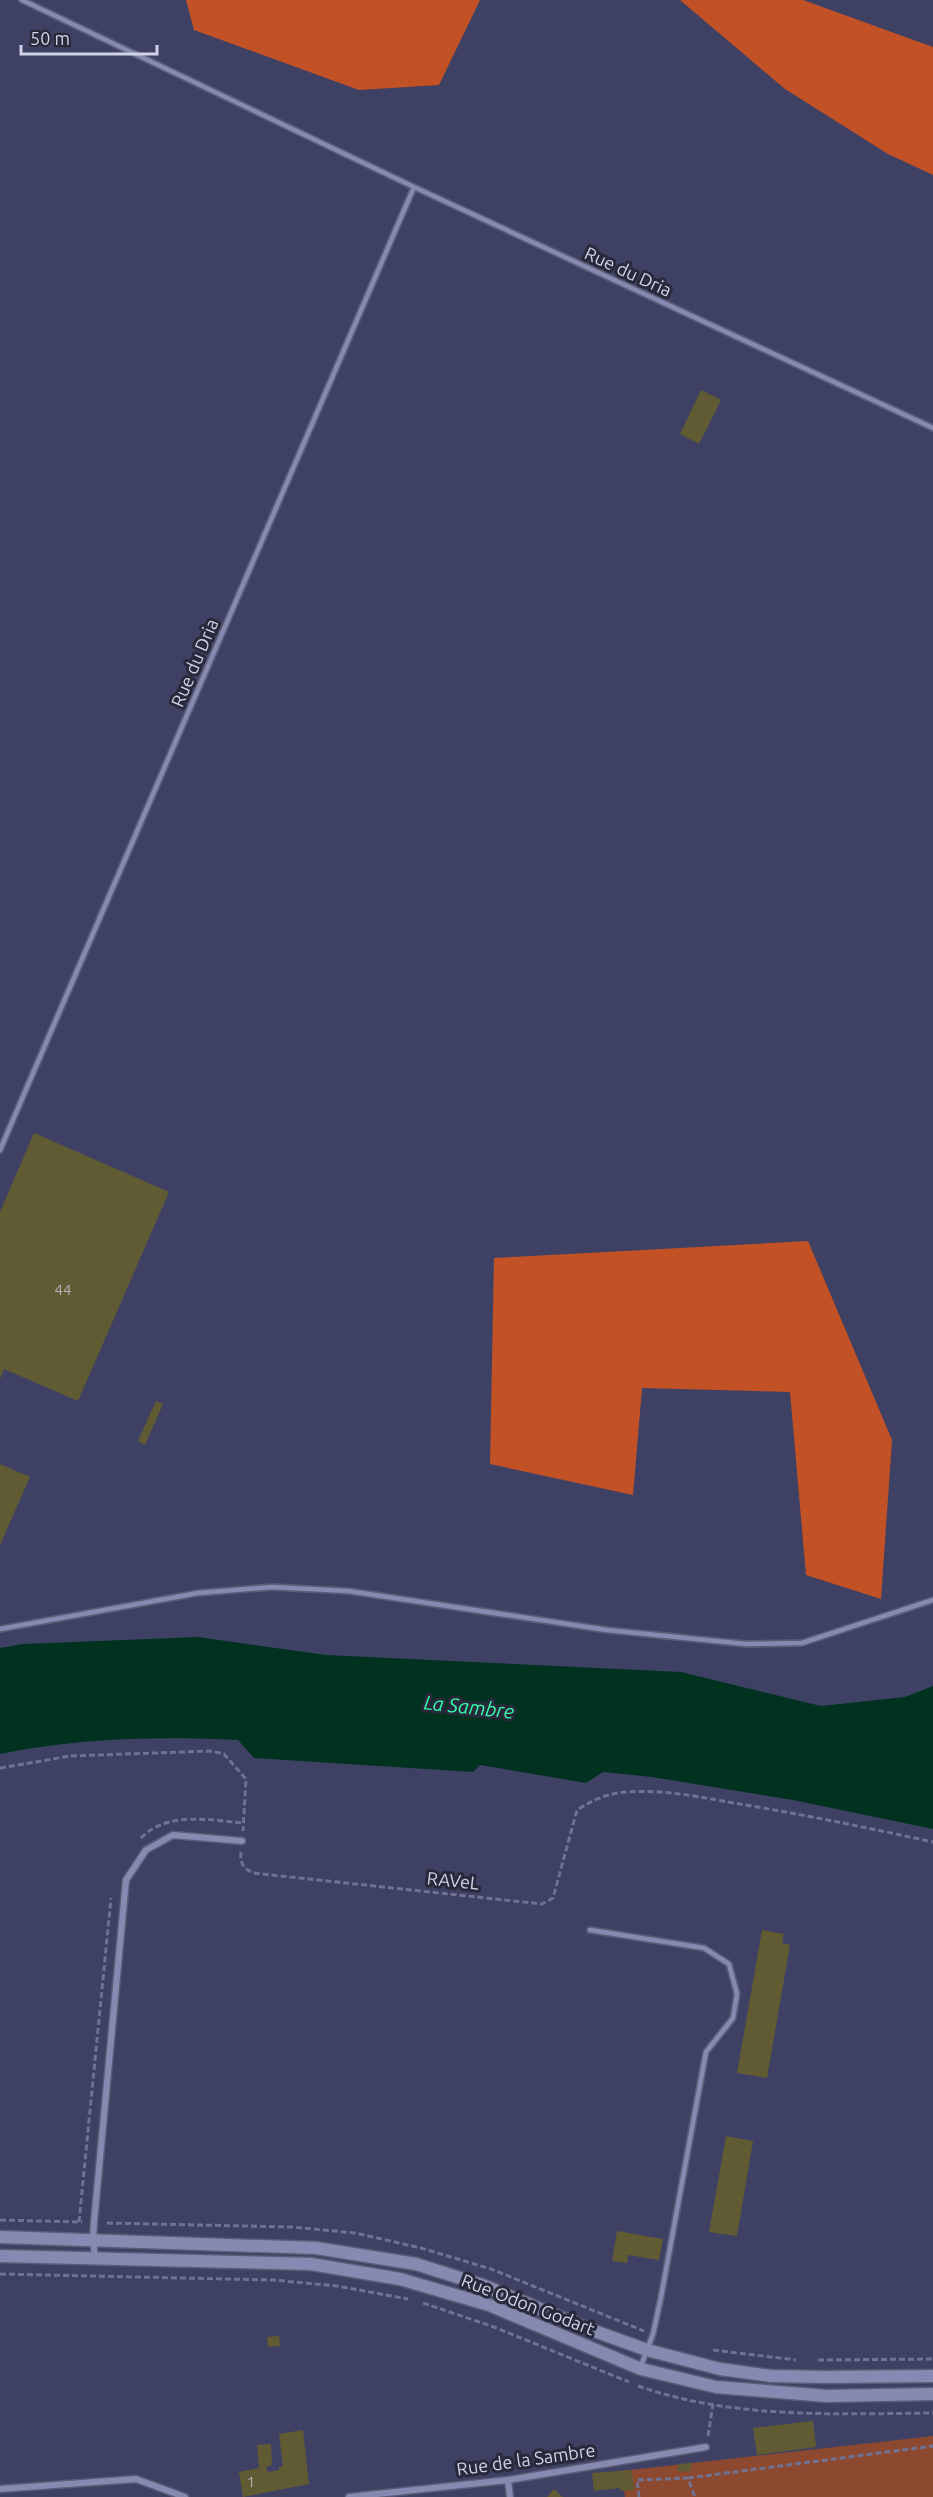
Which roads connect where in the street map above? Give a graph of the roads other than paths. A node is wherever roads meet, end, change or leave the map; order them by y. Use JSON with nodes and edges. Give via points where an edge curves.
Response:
{"nodes":[{"id":1,"x":22,"y":0,"type":"edge"},
{"id":2,"x":414,"y":187,"type":"junction"},
{"id":3,"x":933,"y":428,"type":"edge"},
{"id":4,"x":0,"y":1150,"type":"edge"},
{"id":5,"x":933,"y":1600,"type":"edge"},
{"id":6,"x":0,"y":1629,"type":"edge"},
{"id":7,"x":242,"y":1841,"type":"road end"},
{"id":8,"x":590,"y":1930,"type":"dead end"},
{"id":9,"x":0,"y":2237,"type":"edge"},
{"id":10,"x":93,"y":2239,"type":"junction"},
{"id":11,"x":0,"y":2256,"type":"edge"},
{"id":12,"x":96,"y":2258,"type":"junction"},
{"id":13,"x":647,"y":2350,"type":"junction"},
{"id":14,"x":640,"y":2369,"type":"junction"},
{"id":15,"x":933,"y":2376,"type":"edge"},
{"id":16,"x":933,"y":2394,"type":"edge"},
{"id":17,"x":706,"y":2447,"type":"dead end"},
{"id":18,"x":508,"y":2480,"type":"junction"},
{"id":19,"x":0,"y":2489,"type":"edge"},
{"id":20,"x":185,"y":2497,"type":"edge"},
{"id":21,"x":349,"y":2497,"type":"edge"},
{"id":22,"x":510,"y":2497,"type":"edge"}],
"edges":[{"from":1,"to":2,"type":"lane","name":"Rue du Dria"},
{"from":2,"to":3,"type":"lane","name":"Rue du Dria"},
{"from":2,"to":4,"type":"lane","name":"Rue du Dria"},
{"from":5,"to":6,"type":"lane","via":[[802,1643],[746,1644],[607,1630],[348,1591],[272,1587],[198,1593]]},
{"from":7,"to":10,"type":"street","via":[[172,1834],[146,1850],[126,1880]]},
{"from":8,"to":13,"type":"lane","via":[[704,1948],[729,1964],[737,1994],[733,2018],[706,2052],[661,2297]]},
{"from":9,"to":10,"type":"main road","name":"Rue Odon Godart"},
{"from":10,"to":12,"type":"street"},
{"from":10,"to":13,"type":"main road","name":"Rue Odon Godart","via":[[316,2248],[416,2264],[485,2286]]},
{"from":11,"to":12,"type":"main road","name":"Rue Odon Godart"},
{"from":12,"to":14,"type":"main road","name":"Rue Odon Godart","via":[[311,2264],[400,2279],[489,2305]]},
{"from":13,"to":14,"type":"lane"},
{"from":13,"to":15,"type":"main road","name":"Rue Odon Godart","via":[[720,2369],[771,2376]]},
{"from":14,"to":16,"type":"main road","name":"Rue Odon Godart","via":[[716,2387],[827,2396]]},
{"from":17,"to":18,"type":"street","name":"Rue de la Sambre"},
{"from":18,"to":21,"type":"street","name":"Rue de la Sambre"},
{"from":18,"to":22,"type":"street"},
{"from":19,"to":20,"type":"street","via":[[136,2479]]}]}
